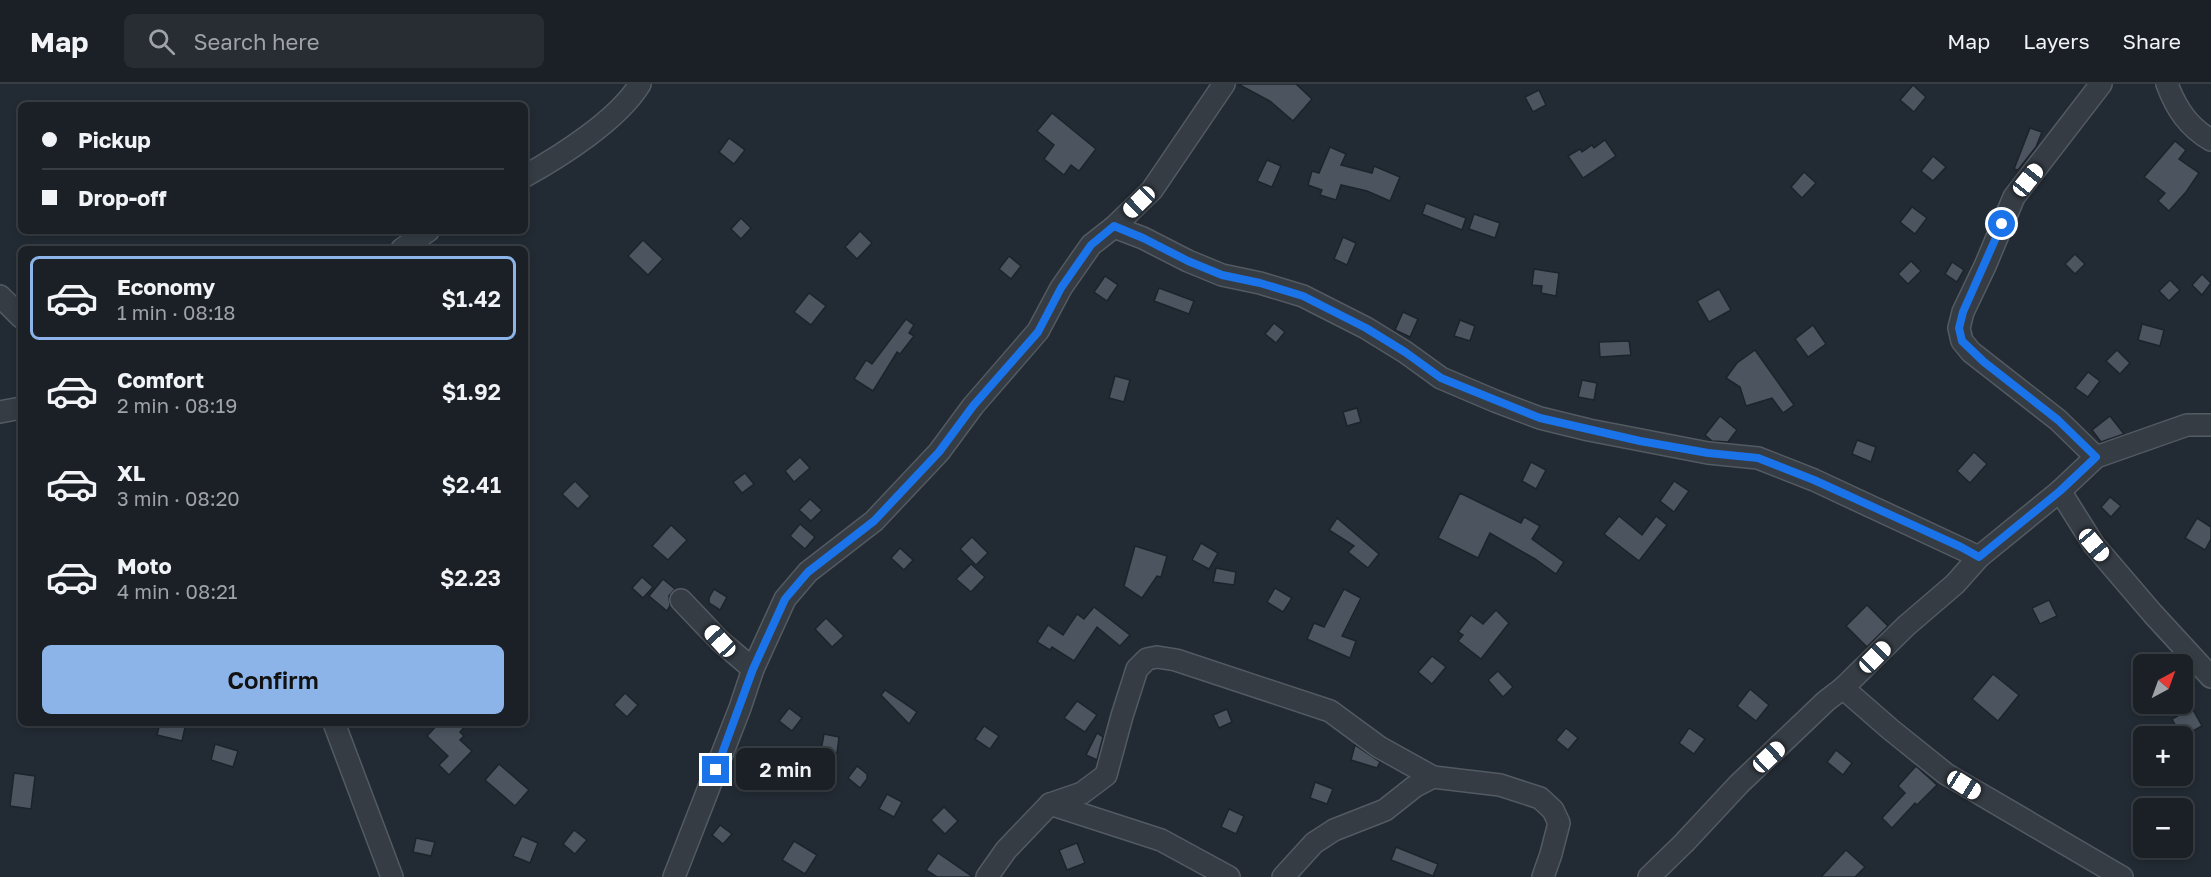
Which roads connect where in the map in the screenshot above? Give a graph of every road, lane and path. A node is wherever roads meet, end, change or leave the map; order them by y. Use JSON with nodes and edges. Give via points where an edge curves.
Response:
{"nodes":[{"id":1,"x":640,"y":84,"type":"edge"},
{"id":2,"x":1224,"y":84,"type":"edge"},
{"id":3,"x":2102,"y":84,"type":"edge"},
{"id":4,"x":2167,"y":84,"type":"edge"},
{"id":5,"x":2211,"y":140,"type":"edge"},
{"id":6,"x":528,"y":174,"type":"edge"},
{"id":7,"x":1114,"y":226,"type":"junction"},
{"id":8,"x":424,"y":234,"type":"edge"},
{"id":9,"x":406,"y":246,"type":"edge"},
{"id":10,"x":0,"y":296,"type":"edge"},
{"id":11,"x":18,"y":314,"type":"edge"},
{"id":12,"x":18,"y":409,"type":"edge"},
{"id":13,"x":0,"y":412,"type":"edge"},
{"id":14,"x":2211,"y":425,"type":"edge"},
{"id":15,"x":2096,"y":457,"type":"junction"},
{"id":16,"x":2060,"y":491,"type":"junction"},
{"id":17,"x":1979,"y":557,"type":"junction"},
{"id":18,"x":681,"y":600,"type":"dead end"},
{"id":19,"x":753,"y":669,"type":"junction"},
{"id":20,"x":2211,"y":677,"type":"edge"},
{"id":21,"x":1843,"y":688,"type":"junction"},
{"id":22,"x":335,"y":726,"type":"edge"},
{"id":23,"x":1433,"y":777,"type":"junction"},
{"id":24,"x":1050,"y":804,"type":"junction"},
{"id":25,"x":392,"y":875,"type":"edge"},
{"id":26,"x":412,"y":877,"type":"edge"},
{"id":27,"x":674,"y":877,"type":"edge"},
{"id":28,"x":987,"y":877,"type":"edge"},
{"id":29,"x":1228,"y":877,"type":"edge"},
{"id":30,"x":1283,"y":877,"type":"edge"},
{"id":31,"x":1542,"y":877,"type":"edge"},
{"id":32,"x":1649,"y":877,"type":"edge"},
{"id":33,"x":2122,"y":877,"type":"edge"}],
"edges":[{"from":1,"to":6,"type":"street","via":[[611,117],[564,154]]},
{"from":2,"to":7,"type":"street","via":[[1152,190]]},
{"from":3,"to":15,"type":"street","via":[[2014,197],[1959,328],[1962,341],[1971,352],[2058,420]]},
{"from":4,"to":5,"type":"street","via":[[2186,121]]},
{"from":7,"to":17,"type":"street","via":[[1222,275],[1303,296],[1366,328],[1441,378],[1540,418],[1640,441],[1758,458]]},
{"from":7,"to":19,"type":"street","via":[[1091,245],[1061,288],[1038,332],[973,406],[939,452],[874,521],[808,572],[785,599]]},
{"from":8,"to":9,"type":"street"},
{"from":10,"to":11,"type":"street"},
{"from":12,"to":13,"type":"street"},
{"from":14,"to":15,"type":"street","via":[[2187,425]]},
{"from":15,"to":16,"type":"street"},
{"from":16,"to":17,"type":"street"},
{"from":16,"to":20,"type":"street","via":[[2094,545]]},
{"from":17,"to":21,"type":"street"},
{"from":18,"to":19,"type":"street"},
{"from":19,"to":27,"type":"street"},
{"from":21,"to":32,"type":"street","via":[[1739,784]]},
{"from":21,"to":33,"type":"street","via":[[1946,774]]},
{"from":22,"to":25,"type":"street"},
{"from":23,"to":24,"type":"street","via":[[1379,747],[1330,711],[1157,657],[1147,659],[1137,669],[1106,775],[1082,793]]},
{"from":23,"to":30,"type":"street","via":[[1385,810],[1334,830],[1314,843]]},
{"from":23,"to":31,"type":"street","via":[[1500,785],[1540,798],[1553,810],[1559,823]]},
{"from":24,"to":28,"type":"street","via":[[1006,850]]},
{"from":24,"to":29,"type":"street","via":[[1161,840]]},
{"from":25,"to":26,"type":"street"}]}
